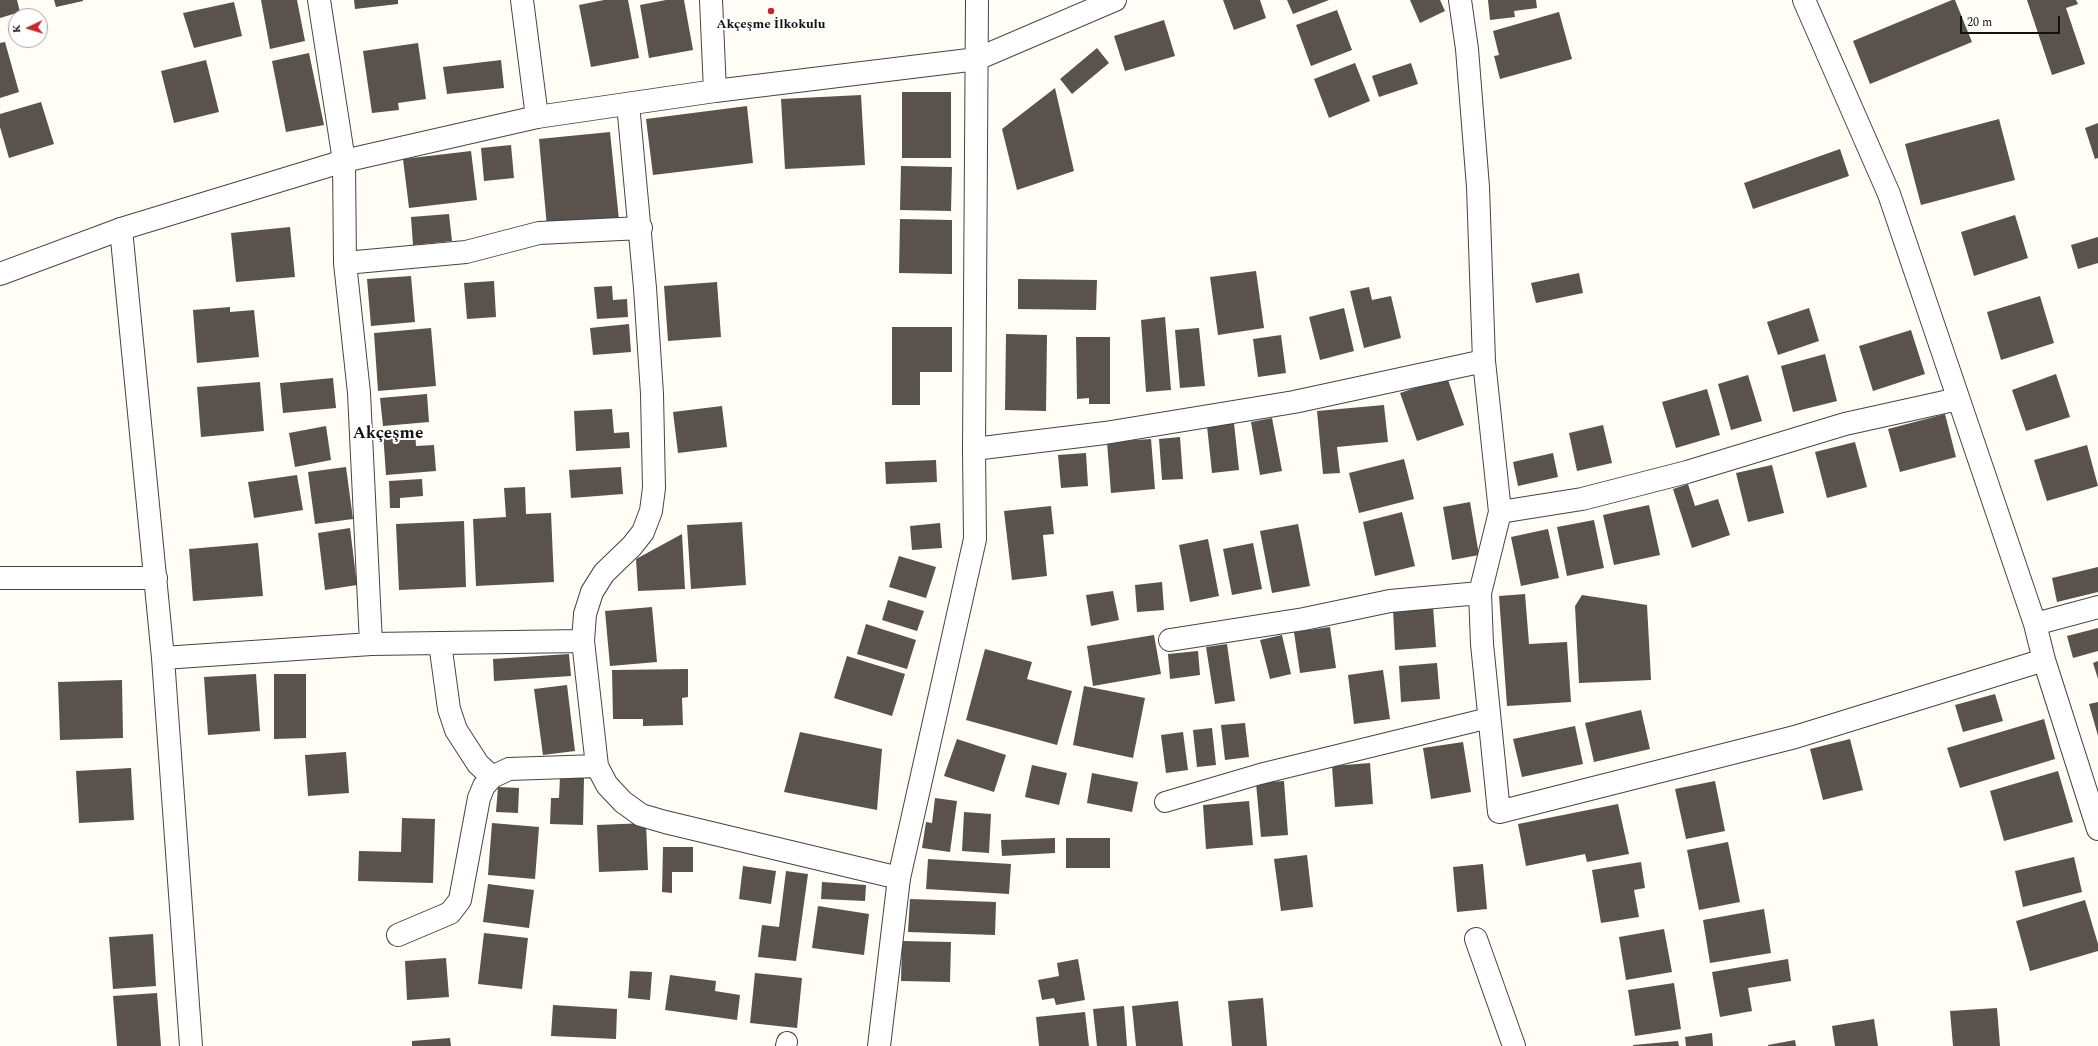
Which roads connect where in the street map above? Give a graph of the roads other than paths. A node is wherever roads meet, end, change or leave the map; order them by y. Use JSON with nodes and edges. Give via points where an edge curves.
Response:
{"nodes":[{"id":1,"x":319,"y":0,"type":"edge"},
{"id":2,"x":522,"y":0,"type":"edge"},
{"id":3,"x":711,"y":0,"type":"edge"},
{"id":4,"x":977,"y":0,"type":"edge"},
{"id":5,"x":1115,"y":0,"type":"edge"},
{"id":6,"x":1460,"y":0,"type":"edge"},
{"id":7,"x":1804,"y":0,"type":"edge"},
{"id":8,"x":977,"y":59,"type":"junction"},
{"id":9,"x":715,"y":91,"type":"junction"},
{"id":10,"x":628,"y":104,"type":"junction"},
{"id":11,"x":537,"y":117,"type":"junction"},
{"id":12,"x":344,"y":162,"type":"junction"},
{"id":13,"x":641,"y":228,"type":"junction"},
{"id":14,"x":121,"y":229,"type":"junction"},
{"id":15,"x":345,"y":263,"type":"junction"},
{"id":16,"x":0,"y":274,"type":"edge"},
{"id":17,"x":1484,"y":361,"type":"junction"},
{"id":18,"x":1958,"y":399,"type":"junction"},
{"id":19,"x":974,"y":449,"type":"junction"},
{"id":20,"x":1500,"y":512,"type":"junction"},
{"id":21,"x":0,"y":578,"type":"edge"},
{"id":22,"x":156,"y":578,"type":"junction"},
{"id":23,"x":1480,"y":593,"type":"junction"},
{"id":24,"x":2098,"y":607,"type":"edge"},
{"id":25,"x":2035,"y":624,"type":"junction"},
{"id":26,"x":1170,"y":640,"type":"dead end"},
{"id":27,"x":583,"y":641,"type":"junction"},
{"id":28,"x":440,"y":643,"type":"junction"},
{"id":29,"x":371,"y":644,"type":"junction"},
{"id":30,"x":163,"y":658,"type":"junction"},
{"id":31,"x":2044,"y":660,"type":"junction"},
{"id":32,"x":1489,"y":718,"type":"junction"},
{"id":33,"x":597,"y":766,"type":"junction"},
{"id":34,"x":492,"y":777,"type":"junction"},
{"id":35,"x":1165,"y":802,"type":"dead end"},
{"id":36,"x":2098,"y":829,"type":"edge"},
{"id":37,"x":899,"y":878,"type":"junction"},
{"id":38,"x":398,"y":935,"type":"dead end"},
{"id":39,"x":1476,"y":939,"type":"dead end"},
{"id":40,"x":191,"y":1046,"type":"edge"},
{"id":41,"x":879,"y":1046,"type":"edge"},
{"id":42,"x":1514,"y":1046,"type":"edge"}],
"edges":[{"from":1,"to":12,"type":"street"},
{"from":2,"to":11,"type":"street"},
{"from":3,"to":9,"type":"street"},
{"from":4,"to":8,"type":"street"},
{"from":5,"to":8,"type":"street"},
{"from":6,"to":17,"type":"street","via":[[1467,49],[1478,187]]},
{"from":7,"to":18,"type":"street","via":[[1889,194]]},
{"from":8,"to":9,"type":"street"},
{"from":8,"to":19,"type":"street"},
{"from":9,"to":10,"type":"street"},
{"from":10,"to":11,"type":"street"},
{"from":10,"to":13,"type":"street"},
{"from":11,"to":12,"type":"street"},
{"from":12,"to":14,"type":"street"},
{"from":12,"to":15,"type":"street"},
{"from":13,"to":15,"type":"street","via":[[539,233],[466,252]]},
{"from":13,"to":27,"type":"street","via":[[652,394],[654,488],[651,510],[642,532],[632,546],[604,574],[592,592],[585,614]]},
{"from":14,"to":16,"type":"street"},
{"from":14,"to":22,"type":"street"},
{"from":15,"to":29,"type":"street","via":[[360,393]]},
{"from":17,"to":19,"type":"street","via":[[1294,402],[1105,433]]},
{"from":17,"to":20,"type":"street"},
{"from":18,"to":20,"type":"street","via":[[1845,424],[1687,472],[1582,499]]},
{"from":18,"to":25,"type":"street"},
{"from":19,"to":37,"type":"street","via":[[975,539]]},
{"from":20,"to":23,"type":"street"},
{"from":21,"to":22,"type":"street"},
{"from":22,"to":30,"type":"street"},
{"from":23,"to":26,"type":"street","via":[[1390,601],[1304,619]]},
{"from":23,"to":32,"type":"street"},
{"from":24,"to":25,"type":"street"},
{"from":25,"to":31,"type":"street"},
{"from":27,"to":28,"type":"street"},
{"from":27,"to":33,"type":"street"},
{"from":28,"to":29,"type":"street"},
{"from":28,"to":34,"type":"street","via":[[449,709],[456,730],[478,764]]},
{"from":29,"to":30,"type":"street"},
{"from":30,"to":40,"type":"street"},
{"from":31,"to":32,"type":"street","via":[[1795,738],[1500,812]]},
{"from":31,"to":36,"type":"street"},
{"from":32,"to":35,"type":"lane","via":[[1260,774]]},
{"from":33,"to":34,"type":"street","via":[[509,769]]},
{"from":33,"to":37,"type":"street","via":[[607,785],[623,802],[641,815],[739,841]]},
{"from":34,"to":38,"type":"street","via":[[484,786],[479,798],[460,900],[450,913]]},
{"from":37,"to":41,"type":"street"},
{"from":39,"to":42,"type":"street"}]}
